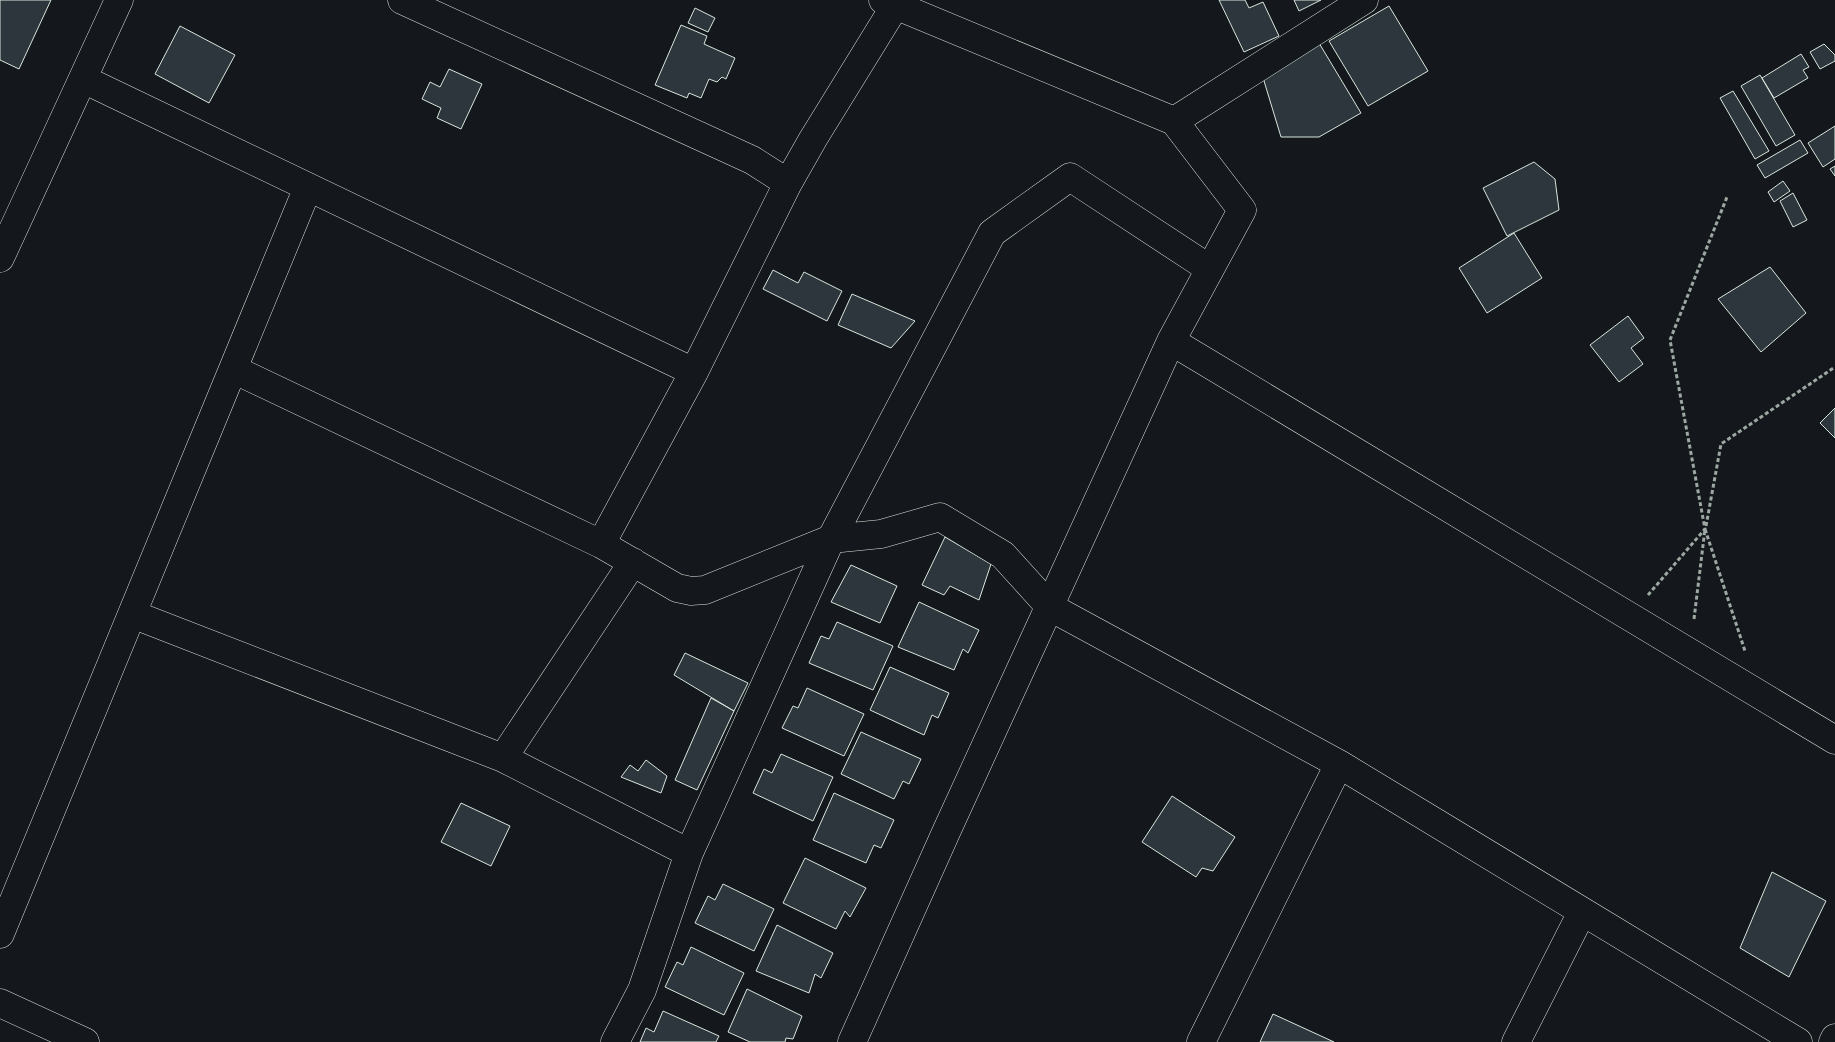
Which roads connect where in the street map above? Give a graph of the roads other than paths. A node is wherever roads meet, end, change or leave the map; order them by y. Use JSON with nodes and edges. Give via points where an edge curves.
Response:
{"nodes":[{"id":1,"x":119,"y":0,"type":"edge"},
{"id":2,"x":402,"y":0,"type":"edge"},
{"id":3,"x":1364,"y":0,"type":"edge"},
{"id":4,"x":889,"y":3,"type":"edge"},
{"id":5,"x":83,"y":78,"type":"junction"},
{"id":6,"x":1174,"y":121,"type":"junction"},
{"id":7,"x":788,"y":183,"type":"junction"},
{"id":8,"x":308,"y":187,"type":"junction"},
{"id":9,"x":3,"y":244,"type":"edge"},
{"id":10,"x":1210,"y":269,"type":"junction"},
{"id":11,"x":1171,"y":341,"type":"junction"},
{"id":12,"x":233,"y":370,"type":"junction"},
{"id":13,"x":694,"y":372,"type":"junction"},
{"id":14,"x":830,"y":539,"type":"junction"},
{"id":15,"x":601,"y":544,"type":"junction"},
{"id":16,"x":633,"y":562,"type":"junction"},
{"id":17,"x":1050,"y":607,"type":"junction"},
{"id":18,"x":132,"y":614,"type":"junction"},
{"id":19,"x":1835,"y":740,"type":"edge"},
{"id":20,"x":503,"y":758,"type":"junction"},
{"id":21,"x":1339,"y":764,"type":"junction"},
{"id":22,"x":689,"y":853,"type":"junction"},
{"id":23,"x":1582,"y":912,"type":"junction"},
{"id":24,"x":0,"y":934,"type":"edge"},
{"id":25,"x":0,"y":1003,"type":"edge"},
{"id":26,"x":1835,"y":1038,"type":"edge"},
{"id":27,"x":85,"y":1042,"type":"edge"},
{"id":28,"x":614,"y":1042,"type":"edge"},
{"id":29,"x":852,"y":1042,"type":"edge"},
{"id":30,"x":1201,"y":1042,"type":"edge"},
{"id":31,"x":1516,"y":1042,"type":"edge"},
{"id":32,"x":1798,"y":1042,"type":"edge"},
{"id":33,"x":1833,"y":1042,"type":"edge"}],
"edges":[{"from":1,"to":5,"type":"street"},
{"from":2,"to":7,"type":"street","via":[[752,160]]},
{"from":3,"to":6,"type":"street"},
{"from":4,"to":6,"type":"street"},
{"from":4,"to":7,"type":"street"},
{"from":5,"to":8,"type":"street"},
{"from":5,"to":9,"type":"street"},
{"from":6,"to":10,"type":"street","via":[[1242,210]]},
{"from":7,"to":13,"type":"street"},
{"from":8,"to":12,"type":"street"},
{"from":8,"to":13,"type":"street"},
{"from":10,"to":11,"type":"street"},
{"from":10,"to":14,"type":"street","via":[[1070,177],[992,233]]},
{"from":11,"to":17,"type":"street"},
{"from":11,"to":19,"type":"street"},
{"from":12,"to":15,"type":"street"},
{"from":12,"to":18,"type":"street"},
{"from":13,"to":15,"type":"street"},
{"from":14,"to":16,"type":"street","via":[[704,590],[677,588]]},
{"from":14,"to":17,"type":"street","via":[[881,534],[940,517],[1003,555]]},
{"from":14,"to":22,"type":"street"},
{"from":15,"to":16,"type":"street"},
{"from":16,"to":20,"type":"street"},
{"from":17,"to":21,"type":"street"},
{"from":17,"to":29,"type":"street"},
{"from":18,"to":20,"type":"street"},
{"from":18,"to":24,"type":"street"},
{"from":20,"to":22,"type":"street"},
{"from":21,"to":23,"type":"street"},
{"from":21,"to":30,"type":"street"},
{"from":22,"to":28,"type":"street","via":[[642,990]]},
{"from":23,"to":31,"type":"street"},
{"from":23,"to":32,"type":"street"},
{"from":25,"to":27,"type":"street"},
{"from":26,"to":33,"type":"street"}]}
